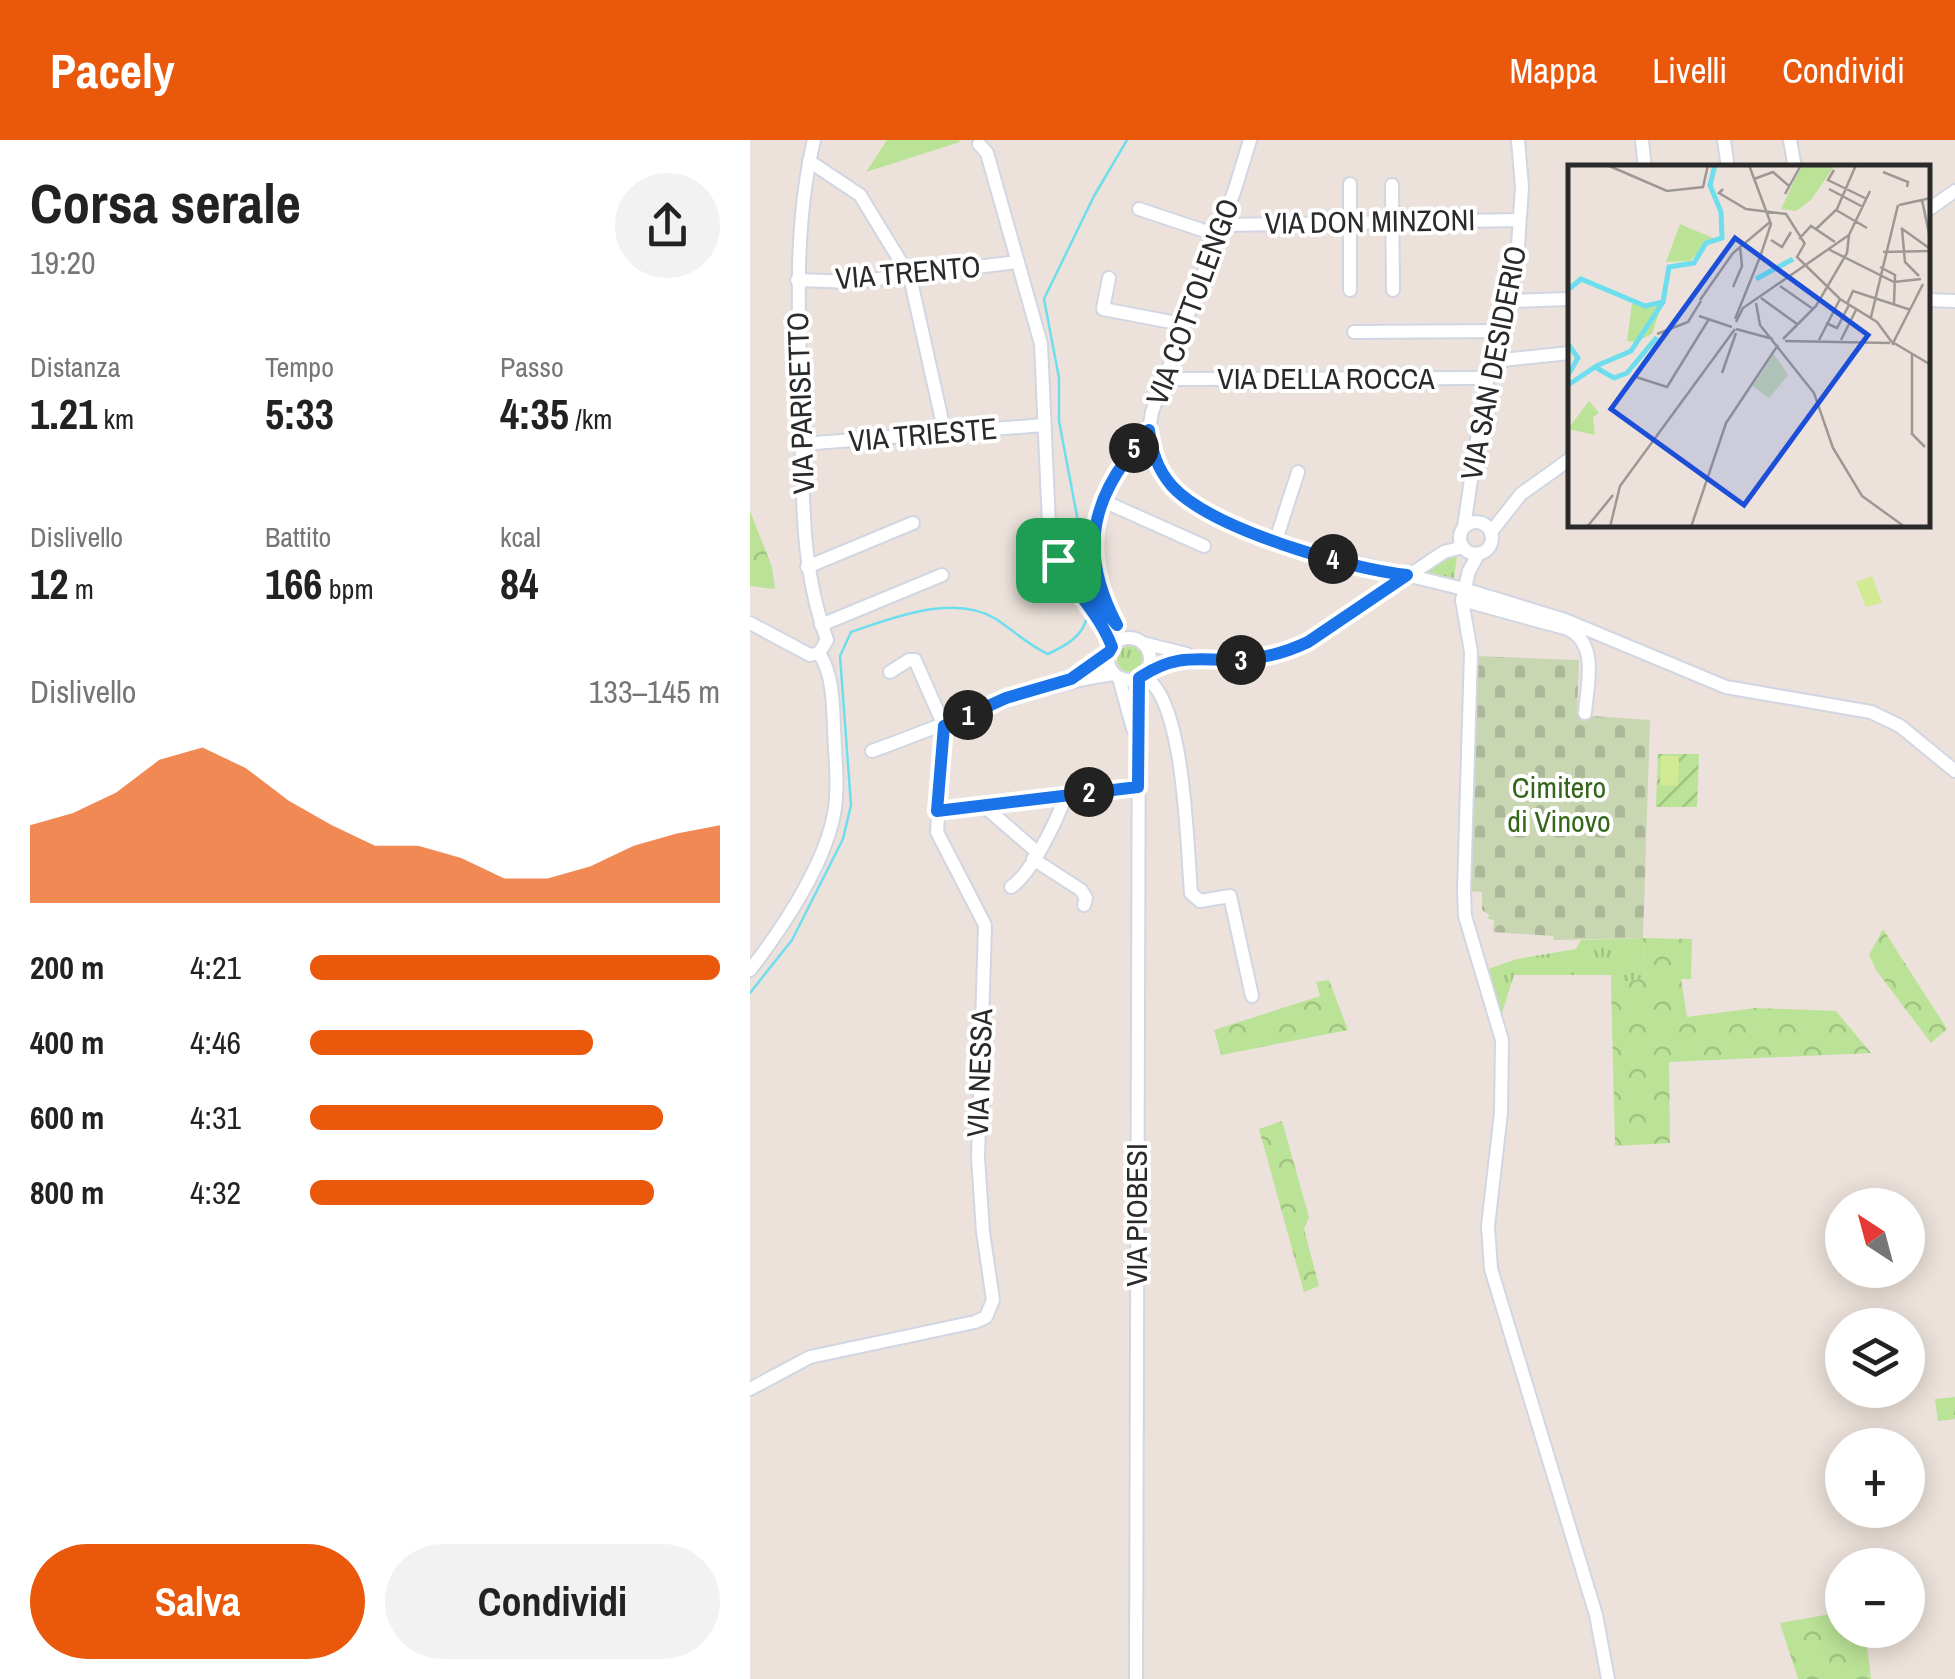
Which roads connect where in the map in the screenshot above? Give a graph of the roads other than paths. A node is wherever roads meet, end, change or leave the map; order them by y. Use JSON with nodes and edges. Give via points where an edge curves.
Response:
{"nodes":[{"id":1,"x":814,"y":140,"type":"edge"},
{"id":2,"x":1250,"y":140,"type":"edge"},
{"id":3,"x":1518,"y":140,"type":"edge"},
{"id":4,"x":1642,"y":140,"type":"edge"},
{"id":5,"x":1724,"y":140,"type":"edge"},
{"id":6,"x":1790,"y":140,"type":"edge"},
{"id":7,"x":984,"y":144,"type":"edge"},
{"id":8,"x":809,"y":161,"type":"junction"},
{"id":9,"x":1645,"y":165,"type":"edge"},
{"id":10,"x":1728,"y":165,"type":"edge"},
{"id":11,"x":1794,"y":165,"type":"edge"},
{"id":12,"x":1350,"y":184,"type":"dead end"},
{"id":13,"x":1392,"y":185,"type":"dead end"},
{"id":14,"x":1955,"y":191,"type":"edge"},
{"id":15,"x":1932,"y":202,"type":"edge"},
{"id":16,"x":1139,"y":209,"type":"dead end"},
{"id":17,"x":1520,"y":220,"type":"junction"},
{"id":18,"x":1392,"y":222,"type":"junction"},
{"id":19,"x":1350,"y":223,"type":"junction"},
{"id":20,"x":1219,"y":230,"type":"junction"},
{"id":21,"x":1018,"y":262,"type":"junction"},
{"id":22,"x":910,"y":277,"type":"junction"},
{"id":23,"x":1109,"y":278,"type":"dead end"},
{"id":24,"x":797,"y":280,"type":"junction"},
{"id":25,"x":1350,"y":290,"type":"dead end"},
{"id":26,"x":1393,"y":290,"type":"dead end"},
{"id":27,"x":1568,"y":299,"type":"edge"},
{"id":28,"x":1510,"y":301,"type":"junction"},
{"id":29,"x":1182,"y":324,"type":"junction"},
{"id":30,"x":1501,"y":331,"type":"junction"},
{"id":31,"x":1354,"y":332,"type":"dead end"},
{"id":32,"x":1568,"y":353,"type":"edge"},
{"id":33,"x":1492,"y":361,"type":"junction"},
{"id":34,"x":1488,"y":378,"type":"junction"},
{"id":35,"x":1164,"y":379,"type":"junction"},
{"id":36,"x":1044,"y":425,"type":"junction"},
{"id":37,"x":1149,"y":430,"type":"junction"},
{"id":38,"x":945,"y":434,"type":"junction"},
{"id":39,"x":802,"y":444,"type":"junction"},
{"id":40,"x":1568,"y":460,"type":"edge"},
{"id":41,"x":1298,"y":472,"type":"dead end"},
{"id":42,"x":1101,"y":500,"type":"junction"},
{"id":43,"x":913,"y":523,"type":"dead end"},
{"id":44,"x":1472,"y":534,"type":"junction"},
{"id":45,"x":1275,"y":543,"type":"junction"},
{"id":46,"x":1204,"y":546,"type":"dead end"},
{"id":47,"x":1058,"y":560,"type":"junction"},
{"id":48,"x":807,"y":567,"type":"junction"},
{"id":49,"x":942,"y":575,"type":"dead end"},
{"id":50,"x":1407,"y":575,"type":"junction"},
{"id":51,"x":1463,"y":594,"type":"junction"},
{"id":52,"x":750,"y":623,"type":"edge"},
{"id":53,"x":822,"y":625,"type":"junction"},
{"id":54,"x":1117,"y":625,"type":"junction"},
{"id":55,"x":1139,"y":641,"type":"junction"},
{"id":56,"x":1110,"y":649,"type":"junction"},
{"id":57,"x":814,"y":654,"type":"junction"},
{"id":58,"x":1204,"y":658,"type":"junction"},
{"id":59,"x":890,"y":672,"type":"dead end"},
{"id":60,"x":1116,"y":676,"type":"junction"},
{"id":61,"x":1142,"y":676,"type":"junction"},
{"id":62,"x":1071,"y":679,"type":"junction"},
{"id":63,"x":1584,"y":713,"type":"dead end"},
{"id":64,"x":944,"y":726,"type":"junction"},
{"id":65,"x":1138,"y":750,"type":"junction"},
{"id":66,"x":872,"y":752,"type":"dead end"},
{"id":67,"x":1955,"y":771,"type":"edge"},
{"id":68,"x":1138,"y":787,"type":"junction"},
{"id":69,"x":1066,"y":795,"type":"junction"},
{"id":70,"x":985,"y":807,"type":"junction"},
{"id":71,"x":937,"y":811,"type":"junction"},
{"id":72,"x":1035,"y":856,"type":"junction"},
{"id":73,"x":1011,"y":887,"type":"dead end"},
{"id":74,"x":1084,"y":905,"type":"dead end"},
{"id":75,"x":750,"y":970,"type":"edge"},
{"id":76,"x":1252,"y":996,"type":"dead end"},
{"id":77,"x":750,"y":1389,"type":"edge"},
{"id":78,"x":1136,"y":1679,"type":"edge"},
{"id":79,"x":1608,"y":1679,"type":"edge"}],
"edges":[{"from":1,"to":8,"type":"street","name":"VIA PARISETTO"},
{"from":2,"to":20,"type":"street","name":"VIA COTTOLENGO"},
{"from":3,"to":17,"type":"street","name":"VIA SAN DESIDERIO"},
{"from":4,"to":9,"type":"street"},
{"from":5,"to":10,"type":"street"},
{"from":6,"to":11,"type":"street"},
{"from":7,"to":21,"type":"street"},
{"from":8,"to":22,"type":"street","via":[[860,195]]},
{"from":8,"to":24,"type":"street","name":"VIA PARISETTO"},
{"from":12,"to":19,"type":"street"},
{"from":13,"to":18,"type":"street"},
{"from":14,"to":15,"type":"street"},
{"from":16,"to":20,"type":"street","name":"VIA DON MINZONI"},
{"from":17,"to":18,"type":"street","name":"VIA DON MINZONI"},
{"from":17,"to":28,"type":"street","name":"VIA SAN DESIDERIO"},
{"from":18,"to":19,"type":"street","name":"VIA DON MINZONI"},
{"from":18,"to":26,"type":"street"},
{"from":19,"to":20,"type":"street","name":"VIA DON MINZONI"},
{"from":19,"to":25,"type":"street"},
{"from":20,"to":29,"type":"street","name":"VIA COTTOLENGO"},
{"from":21,"to":22,"type":"street","name":"VIA TRENTO"},
{"from":21,"to":36,"type":"street","via":[[1041,344]]},
{"from":22,"to":24,"type":"street","name":"VIA TRENTO"},
{"from":22,"to":38,"type":"street"},
{"from":23,"to":29,"type":"street","via":[[1103,310]]},
{"from":24,"to":39,"type":"street","name":"VIA PARISETTO"},
{"from":27,"to":28,"type":"street"},
{"from":28,"to":30,"type":"street","name":"VIA SAN DESIDERIO"},
{"from":29,"to":35,"type":"street","name":"VIA COTTOLENGO"},
{"from":30,"to":31,"type":"street"},
{"from":30,"to":33,"type":"street","name":"VIA SAN DESIDERIO"},
{"from":32,"to":33,"type":"street"},
{"from":33,"to":34,"type":"street","name":"VIA SAN DESIDERIO"},
{"from":34,"to":35,"type":"street","name":"VIA DELLA ROCCA"},
{"from":34,"to":44,"type":"street","name":"VIA SAN DESIDERIO"},
{"from":35,"to":37,"type":"street","name":"VIA COTTOLENGO"},
{"from":36,"to":38,"type":"street","name":"VIA TRIESTE"},
{"from":36,"to":47,"type":"street","via":[[1048,525]]},
{"from":37,"to":42,"type":"street","name":"VIA COTTOLENGO"},
{"from":37,"to":45,"type":"street","via":[[1154,459],[1182,496]]},
{"from":38,"to":39,"type":"street","name":"VIA TRIESTE"},
{"from":39,"to":48,"type":"street","name":"VIA PARISETTO"},
{"from":40,"to":44,"type":"street"},
{"from":41,"to":45,"type":"street"},
{"from":42,"to":46,"type":"street"},
{"from":42,"to":54,"type":"street","name":"VIA COTTOLENGO","via":[[1094,534],[1100,587]]},
{"from":43,"to":48,"type":"street"},
{"from":44,"to":50,"type":"street"},
{"from":44,"to":51,"type":"street"},
{"from":45,"to":50,"type":"street"},
{"from":47,"to":54,"type":"street"},
{"from":47,"to":56,"type":"street","via":[[1101,621]]},
{"from":48,"to":53,"type":"street","name":"VIA PARISETTO"},
{"from":49,"to":53,"type":"street"},
{"from":50,"to":51,"type":"street"},
{"from":50,"to":58,"type":"street","via":[[1291,650],[1244,660]]},
{"from":51,"to":63,"type":"street","via":[[1580,636],[1588,654]]},
{"from":51,"to":67,"type":"street","via":[[1566,620],[1726,686],[1870,712],[1900,726]]},
{"from":51,"to":79,"type":"street","via":[[1471,652],[1465,916],[1502,1040],[1488,1226],[1491,1269],[1596,1615]]},
{"from":52,"to":57,"type":"street"},
{"from":53,"to":57,"type":"street","name":"VIA PARISETTO","via":[[826,640]]},
{"from":54,"to":55,"type":"street"},
{"from":55,"to":56,"type":"street","via":[[1123,639]]},
{"from":55,"to":58,"type":"street"},
{"from":55,"to":61,"type":"street","via":[[1150,655]]},
{"from":56,"to":60,"type":"street"},
{"from":56,"to":62,"type":"street"},
{"from":57,"to":75,"type":"street","via":[[829,679],[834,712],[833,816],[800,892]]},
{"from":58,"to":61,"type":"street","via":[[1172,660]]},
{"from":59,"to":64,"type":"street","via":[[915,660]]},
{"from":60,"to":61,"type":"street"},
{"from":60,"to":62,"type":"street"},
{"from":60,"to":65,"type":"street","name":"VIA PIOBESI"},
{"from":61,"to":65,"type":"street","name":"VIA PIOBESI"},
{"from":61,"to":76,"type":"street","via":[[1153,680],[1170,712],[1191,893],[1200,901],[1230,896]]},
{"from":62,"to":64,"type":"street"},
{"from":64,"to":66,"type":"street"},
{"from":64,"to":71,"type":"street","name":"VIA NESSA"},
{"from":65,"to":68,"type":"street","name":"VIA PIOBESI"},
{"from":68,"to":69,"type":"street"},
{"from":68,"to":78,"type":"street","name":"VIA PIOBESI"},
{"from":69,"to":70,"type":"street"},
{"from":69,"to":72,"type":"street"},
{"from":70,"to":71,"type":"street"},
{"from":70,"to":72,"type":"street"},
{"from":71,"to":77,"type":"street","name":"VIA NESSA","via":[[937,832],[985,925],[978,1157],[991,1310],[975,1322],[810,1357]]},
{"from":72,"to":73,"type":"street"},
{"from":72,"to":74,"type":"street","via":[[1082,890]]}]}
